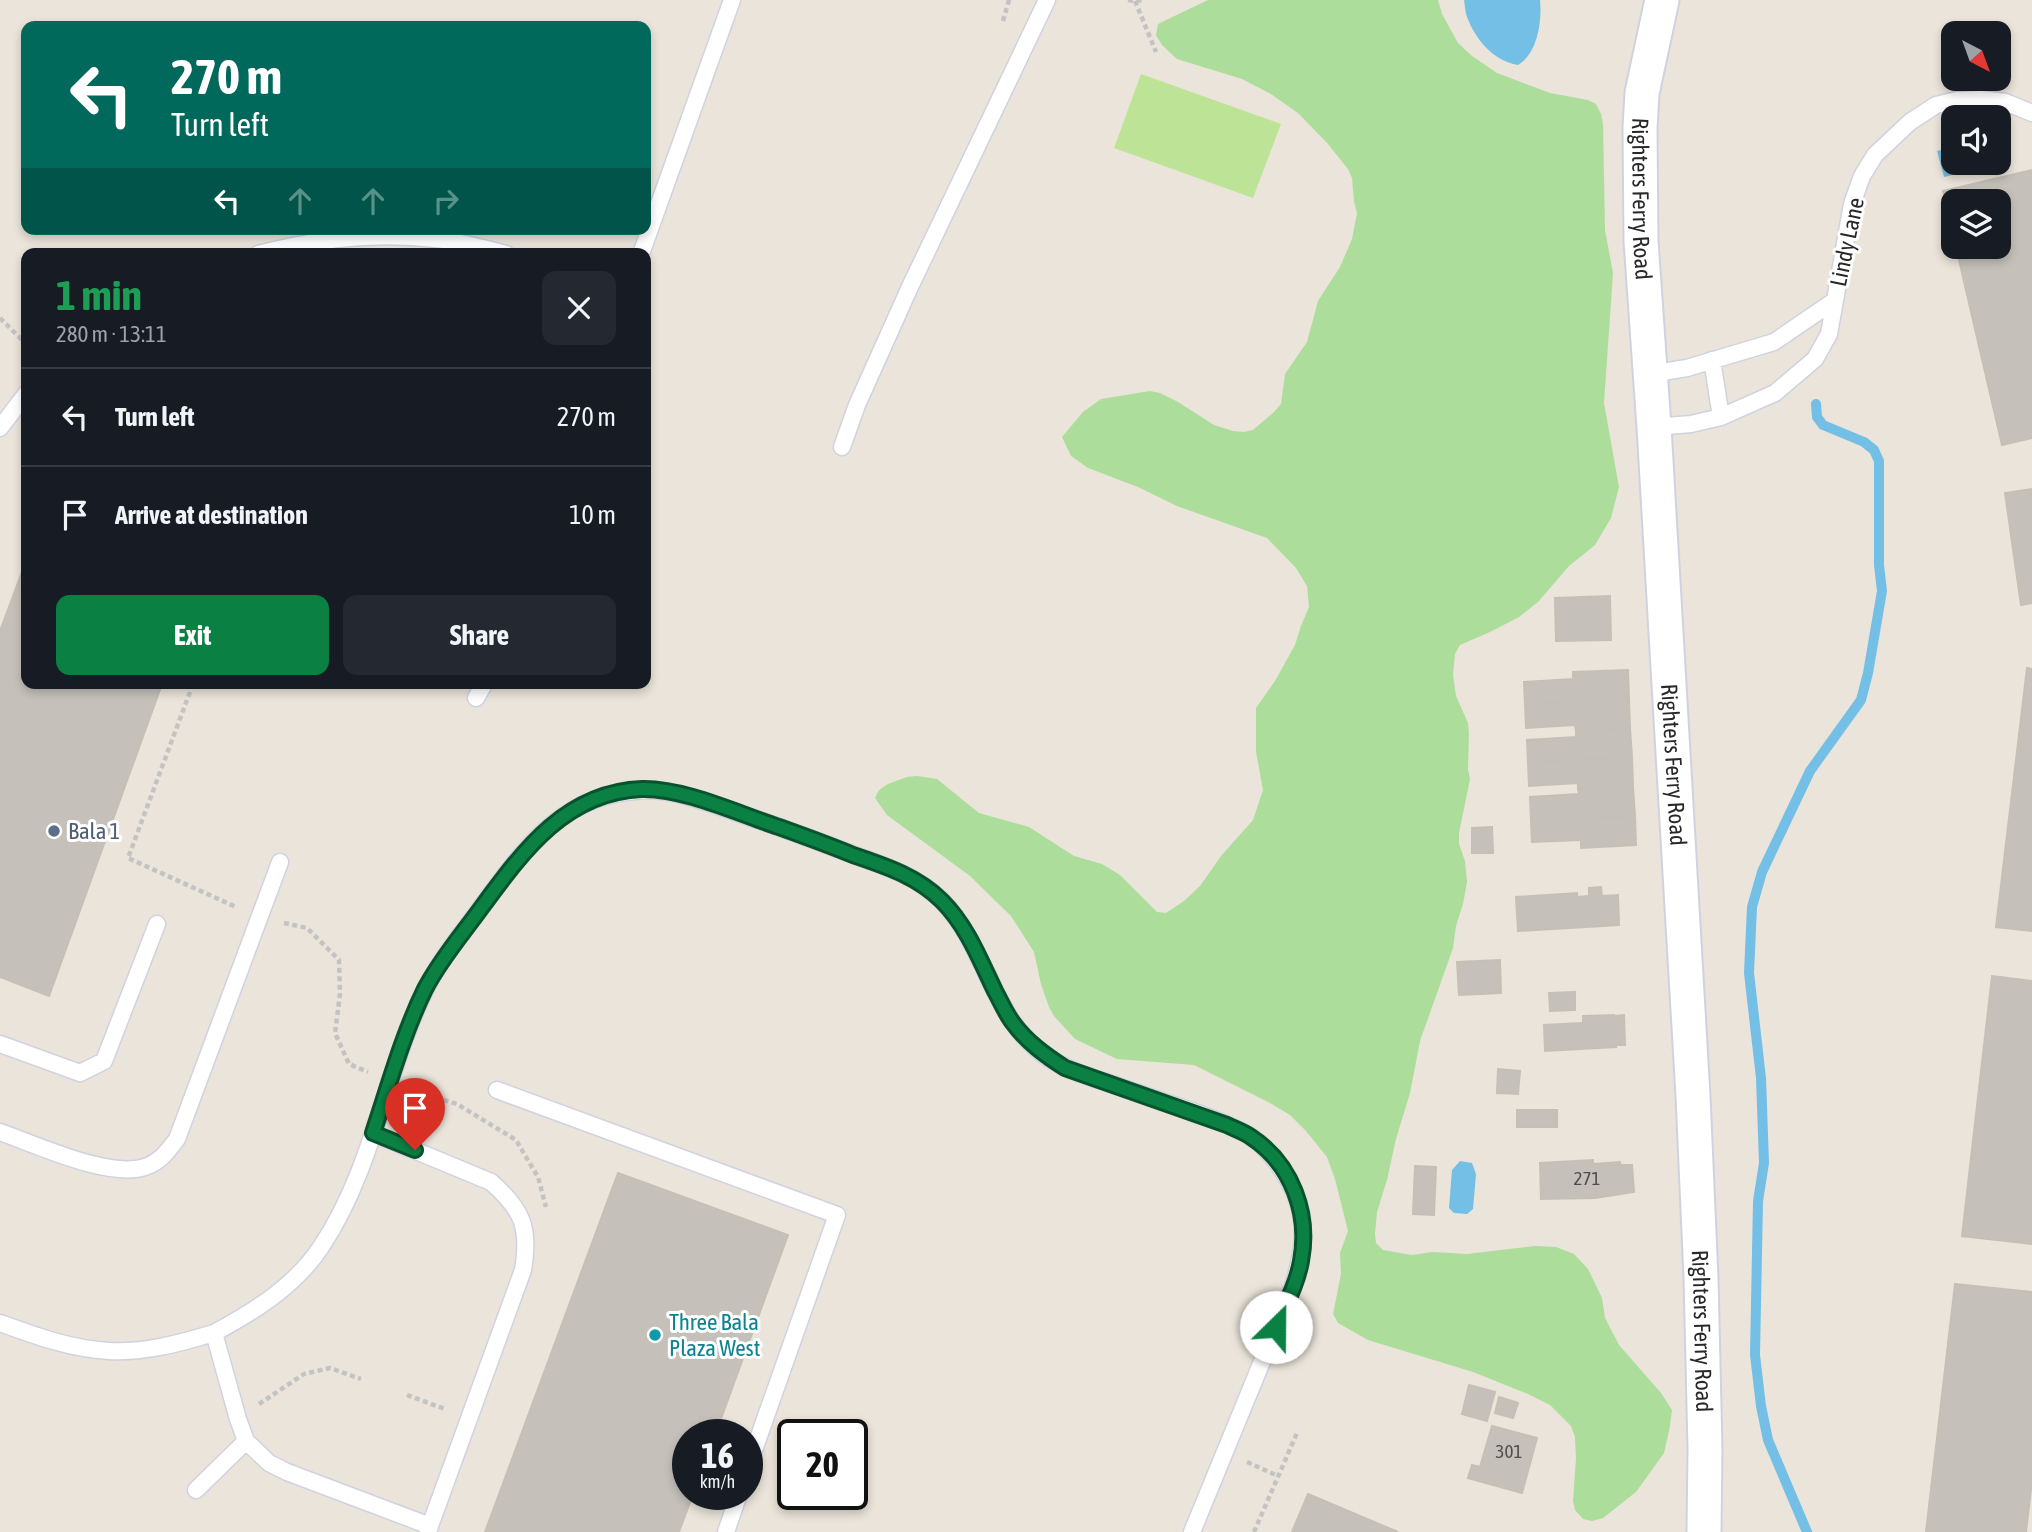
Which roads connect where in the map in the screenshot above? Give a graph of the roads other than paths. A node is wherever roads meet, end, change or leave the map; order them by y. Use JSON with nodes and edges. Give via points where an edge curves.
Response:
{"nodes":[{"id":1,"x":732,"y":0,"type":"edge"},
{"id":2,"x":1047,"y":0,"type":"edge"},
{"id":3,"x":1662,"y":0,"type":"edge"},
{"id":4,"x":2032,"y":113,"type":"edge"},
{"id":5,"x":651,"y":226,"type":"edge"},
{"id":6,"x":284,"y":248,"type":"edge"},
{"id":7,"x":478,"y":248,"type":"edge"},
{"id":8,"x":1834,"y":302,"type":"junction"},
{"id":9,"x":1712,"y":360,"type":"junction"},
{"id":10,"x":1650,"y":374,"type":"junction"},
{"id":11,"x":21,"y":401,"type":"edge"},
{"id":12,"x":1721,"y":417,"type":"junction"},
{"id":13,"x":1654,"y":427,"type":"junction"},
{"id":14,"x":0,"y":428,"type":"edge"},
{"id":15,"x":842,"y":447,"type":"dead end"},
{"id":16,"x":280,"y":862,"type":"dead end"},
{"id":17,"x":157,"y":924,"type":"dead end"},
{"id":18,"x":0,"y":1044,"type":"edge"},
{"id":19,"x":497,"y":1090,"type":"dead end"},
{"id":20,"x":0,"y":1132,"type":"edge"},
{"id":21,"x":373,"y":1133,"type":"junction"},
{"id":22,"x":0,"y":1323,"type":"edge"},
{"id":23,"x":214,"y":1333,"type":"junction"},
{"id":24,"x":763,"y":1425,"type":"edge"},
{"id":25,"x":246,"y":1441,"type":"junction"},
{"id":26,"x":196,"y":1489,"type":"dead end"},
{"id":27,"x":734,"y":1510,"type":"edge"},
{"id":28,"x":429,"y":1529,"type":"edge"},
{"id":29,"x":726,"y":1532,"type":"edge"},
{"id":30,"x":1192,"y":1532,"type":"edge"},
{"id":31,"x":1704,"y":1532,"type":"edge"}],
"edges":[{"from":1,"to":5,"type":"lane"},
{"from":2,"to":15,"type":"lane","via":[[909,289]]},
{"from":3,"to":10,"type":"street","name":"Righters Ferry Road","via":[[1642,93],[1640,128],[1641,242]]},
{"from":4,"to":8,"type":"lane","name":"Lindy Lane","via":[[2006,102],[1957,100],[1936,105],[1894,136],[1862,176],[1852,204]]},
{"from":6,"to":7,"type":"lane","via":[[333,240],[403,238]]},
{"from":8,"to":9,"type":"lane","name":"Lindy Lane","via":[[1774,342]]},
{"from":8,"to":12,"type":"lane","name":"Lindy Lane","via":[[1829,334],[1815,359],[1775,393]]},
{"from":9,"to":10,"type":"lane","name":"Lindy Lane"},
{"from":9,"to":12,"type":"lane"},
{"from":10,"to":13,"type":"street","name":"Righters Ferry Road"},
{"from":11,"to":14,"type":"lane"},
{"from":12,"to":13,"type":"lane","name":"Lindy Lane"},
{"from":13,"to":31,"type":"street","name":"Righters Ferry Road","via":[[1694,1122]]},
{"from":16,"to":20,"type":"lane","via":[[177,1139],[162,1158],[127,1171],[100,1167]]},
{"from":17,"to":18,"type":"lane","via":[[104,1061],[80,1073]]},
{"from":19,"to":24,"type":"lane","via":[[837,1215]]},
{"from":21,"to":23,"type":"lane","via":[[339,1218],[301,1273],[248,1316]]},
{"from":21,"to":28,"type":"lane","via":[[491,1181],[517,1210],[525,1228],[523,1270]]},
{"from":21,"to":30,"type":"lane","via":[[412,1021],[443,959],[522,853],[581,804],[641,789],[664,791],[909,876],[941,900],[968,935],[1012,1022],[1044,1055],[1065,1068],[1251,1137],[1268,1151],[1296,1192],[1304,1238],[1301,1263]]},
{"from":22,"to":23,"type":"lane","via":[[50,1341],[110,1352],[174,1345]]},
{"from":23,"to":25,"type":"lane"},
{"from":25,"to":26,"type":"lane"},
{"from":25,"to":28,"type":"lane","via":[[269,1463],[287,1472]]},
{"from":27,"to":29,"type":"lane"}]}
